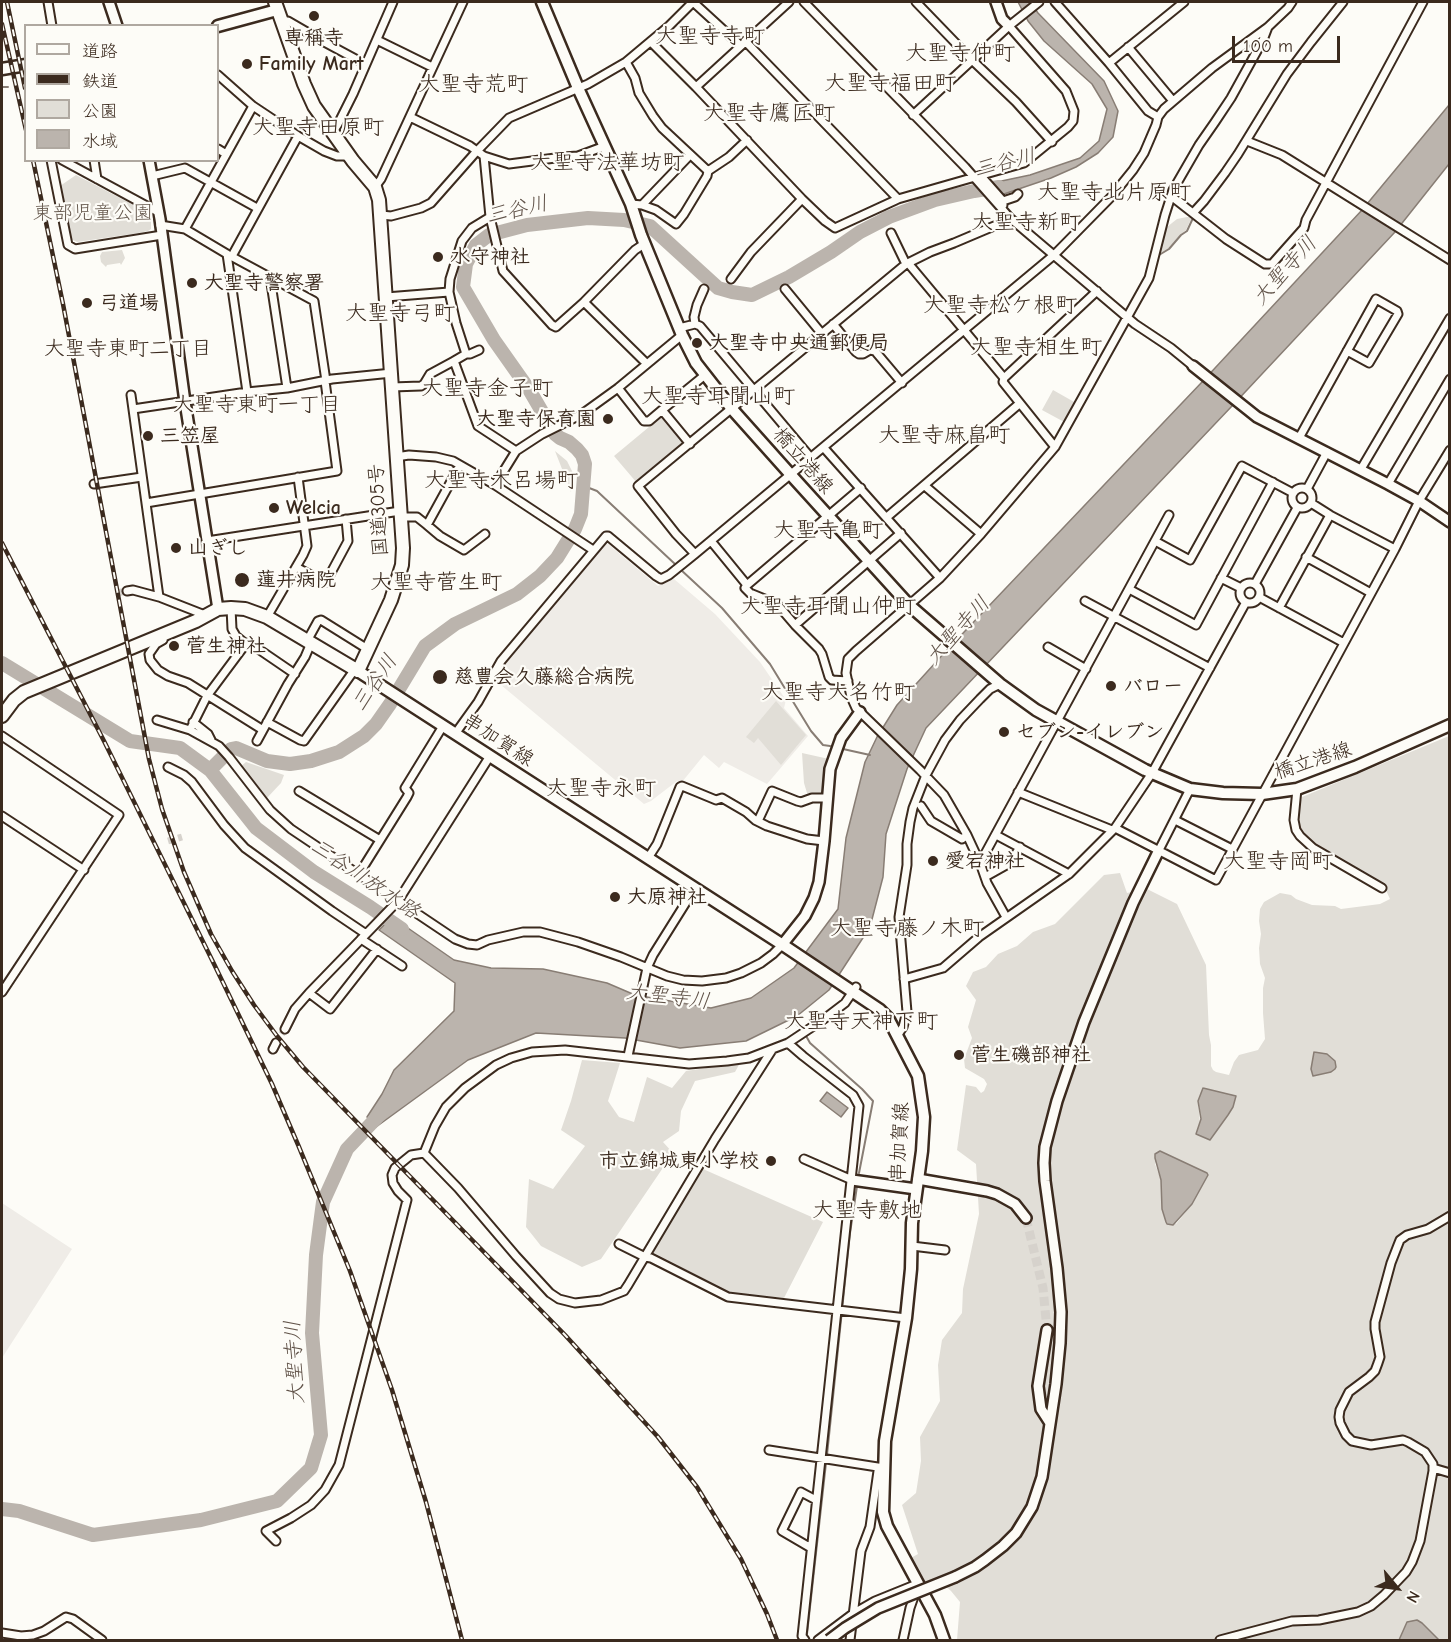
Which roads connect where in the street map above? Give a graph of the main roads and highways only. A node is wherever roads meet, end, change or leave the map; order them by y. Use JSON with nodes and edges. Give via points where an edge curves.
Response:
{"nodes":[{"id":1,"x":542,"y":2,"type":"edge"},
{"id":2,"x":278,"y":11,"type":"edge"},
{"id":3,"x":219,"y":26,"type":"edge"},
{"id":4,"x":24,"y":65,"type":"edge"},
{"id":5,"x":2,"y":69,"type":"edge"},
{"id":6,"x":356,"y":670,"type":"junction"},
{"id":7,"x":2,"y":716,"type":"edge"},
{"id":8,"x":1449,"y":725,"type":"edge"},
{"id":9,"x":944,"y":1641,"type":"edge"}],
"edges":[{"from":1,"to":8,"type":"main road","name":"橋立港線","via":[[605,146],[636,206],[643,239],[691,355],[790,475],[909,604],[998,682],[1026,704],[1152,773],[1190,789],[1223,793],[1262,795],[1297,789]]},
{"from":2,"to":3,"type":"main road"},
{"from":2,"to":6,"type":"highway","name":"国道305号","via":[[314,106],[375,187],[381,215],[403,548],[391,600]]},
{"from":4,"to":5,"type":"main road"},
{"from":6,"to":7,"type":"highway","via":[[267,617],[245,609],[224,608],[24,692]]},
{"from":6,"to":9,"type":"main road","name":"串加賀線","via":[[853,989],[888,1018],[914,1067],[924,1117],[906,1318],[882,1467],[882,1506],[884,1520],[935,1615]]}]}
